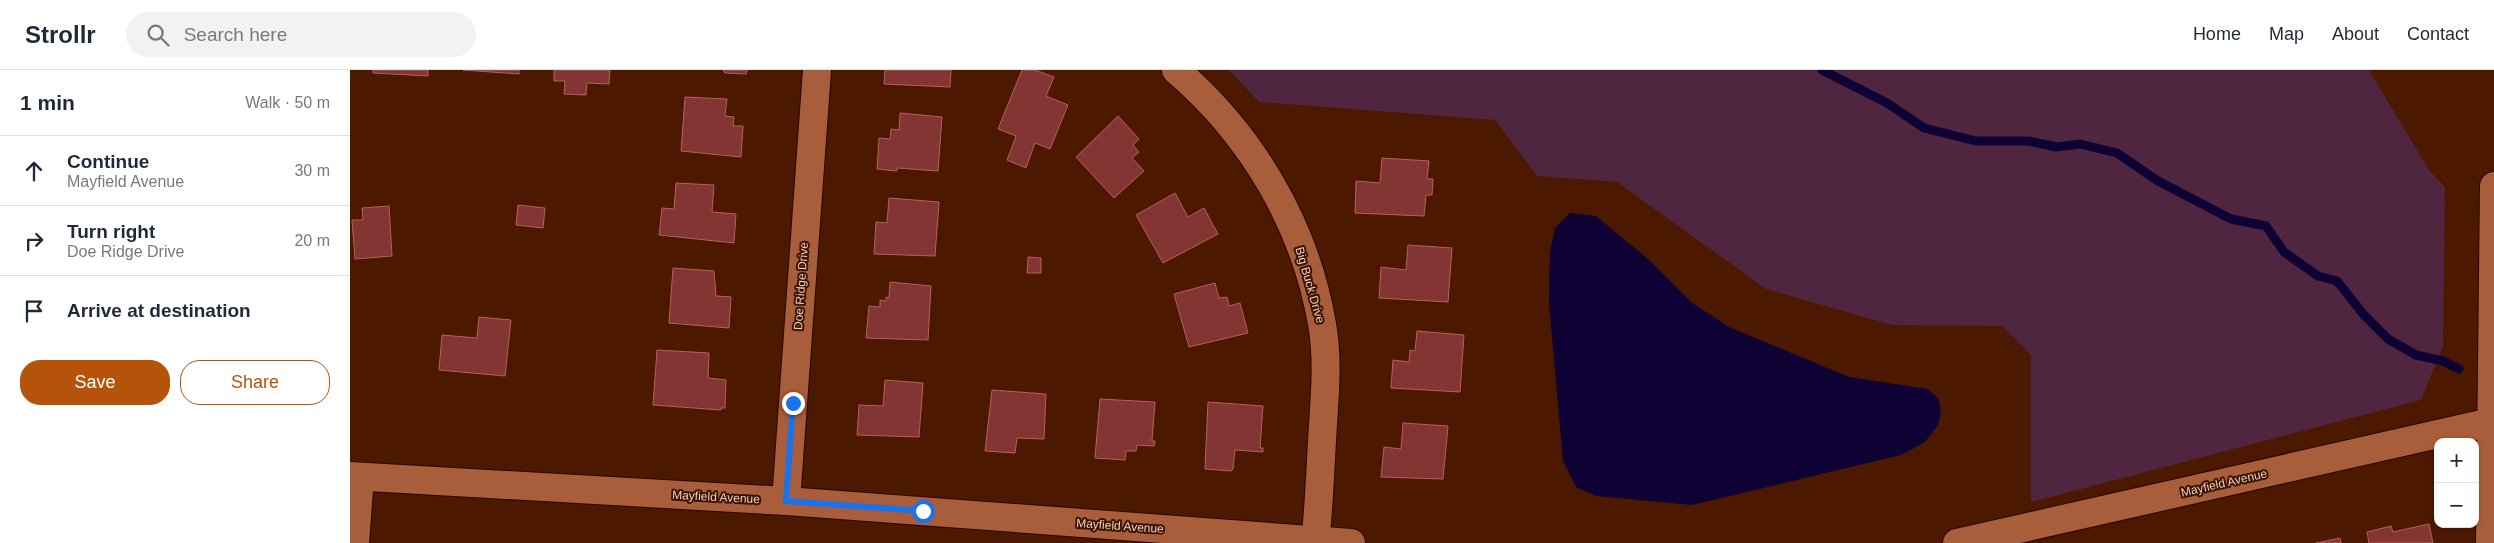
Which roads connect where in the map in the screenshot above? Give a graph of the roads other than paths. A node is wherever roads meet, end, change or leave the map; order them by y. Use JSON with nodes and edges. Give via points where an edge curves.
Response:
{"nodes":[{"id":1,"x":817,"y":70,"type":"edge"},
{"id":2,"x":1176,"y":70,"type":"edge"},
{"id":3,"x":2494,"y":186,"type":"edge"},
{"id":4,"x":2491,"y":422,"type":"junction"},
{"id":5,"x":355,"y":477,"type":"edge"},
{"id":6,"x":786,"y":501,"type":"junction"},
{"id":7,"x":1315,"y":542,"type":"edge"},
{"id":8,"x":355,"y":543,"type":"edge"},
{"id":9,"x":1352,"y":543,"type":"edge"},
{"id":10,"x":1957,"y":543,"type":"edge"},
{"id":11,"x":2490,"y":543,"type":"edge"}],
"edges":[{"from":1,"to":6,"type":"street","name":"Doe Ridge Drive"},
{"from":2,"to":7,"type":"street","name":"Big Buck Drive","via":[[1204,94],[1253,155],[1285,207],[1308,271],[1322,325],[1326,384]]},
{"from":3,"to":4,"type":"street"},
{"from":4,"to":10,"type":"street","name":"Mayfield Avenue"},
{"from":4,"to":11,"type":"street"},
{"from":5,"to":6,"type":"street","name":"Mayfield Avenue"},
{"from":5,"to":8,"type":"street"},
{"from":6,"to":7,"type":"street","name":"Mayfield Avenue"},
{"from":7,"to":9,"type":"street","name":"Mayfield Avenue"}]}
